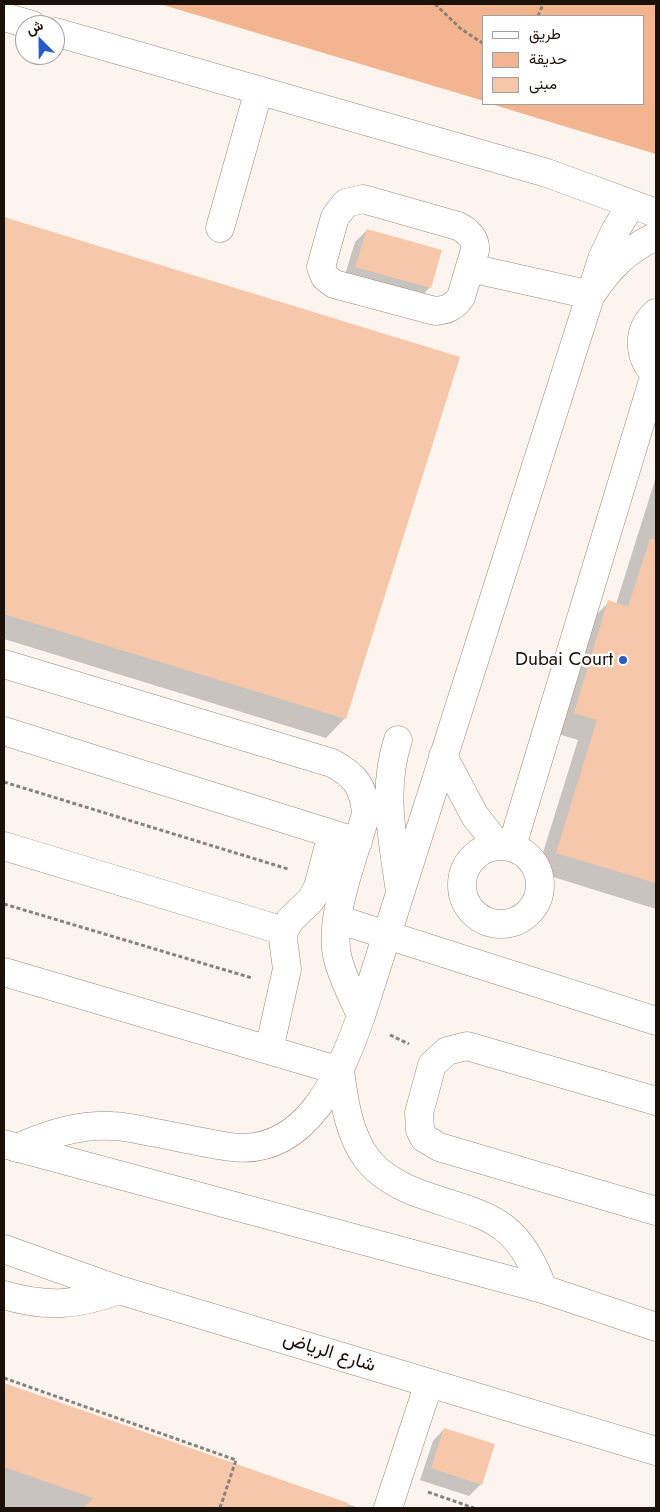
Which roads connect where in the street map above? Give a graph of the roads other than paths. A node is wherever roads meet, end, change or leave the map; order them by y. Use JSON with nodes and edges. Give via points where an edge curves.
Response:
{"nodes":[{"id":1,"x":65,"y":35,"type":"edge"},
{"id":2,"x":259,"y":90,"type":"junction"},
{"id":3,"x":631,"y":205,"type":"junction"},
{"id":4,"x":656,"y":213,"type":"edge"},
{"id":5,"x":220,"y":228,"type":"dead end"},
{"id":6,"x":656,"y":236,"type":"edge"},
{"id":7,"x":470,"y":268,"type":"junction"},
{"id":8,"x":591,"y":295,"type":"junction"},
{"id":9,"x":656,"y":313,"type":"edge"},
{"id":10,"x":656,"y":375,"type":"edge"},
{"id":11,"x":4,"y":664,"type":"edge"},
{"id":12,"x":4,"y":731,"type":"edge"},
{"id":13,"x":398,"y":740,"type":"dead end"},
{"id":14,"x":443,"y":756,"type":"junction"},
{"id":15,"x":332,"y":834,"type":"junction"},
{"id":16,"x":358,"y":842,"type":"junction"},
{"id":17,"x":4,"y":846,"type":"edge"},
{"id":18,"x":400,"y":891,"type":"junction"},
{"id":19,"x":337,"y":919,"type":"junction"},
{"id":20,"x":284,"y":931,"type":"junction"},
{"id":21,"x":387,"y":934,"type":"junction"},
{"id":22,"x":4,"y":972,"type":"edge"},
{"id":23,"x":360,"y":1018,"type":"junction"},
{"id":24,"x":656,"y":1021,"type":"edge"},
{"id":25,"x":269,"y":1050,"type":"junction"},
{"id":26,"x":340,"y":1071,"type":"junction"},
{"id":27,"x":656,"y":1101,"type":"edge"},
{"id":28,"x":10,"y":1146,"type":"edge"},
{"id":29,"x":656,"y":1211,"type":"edge"},
{"id":30,"x":4,"y":1249,"type":"edge"},
{"id":31,"x":543,"y":1289,"type":"junction"},
{"id":32,"x":119,"y":1290,"type":"junction"},
{"id":33,"x":4,"y":1295,"type":"edge"},
{"id":34,"x":656,"y":1327,"type":"edge"},
{"id":35,"x":429,"y":1383,"type":"junction"},
{"id":36,"x":656,"y":1450,"type":"edge"},
{"id":37,"x":388,"y":1508,"type":"edge"}],
"edges":[{"from":1,"to":2,"type":"main road"},
{"from":2,"to":3,"type":"main road","via":[[547,173]]},
{"from":2,"to":5,"type":"main road"},
{"from":3,"to":4,"type":"main road"},
{"from":3,"to":8,"type":"main road","via":[[605,252]]},
{"from":6,"to":8,"type":"main road","via":[[609,268]]},
{"from":7,"to":7,"type":"main road","via":[[475,245],[464,229],[363,199],[346,203],[339,209],[321,267],[325,278],[334,284],[435,311],[450,308],[461,297]]},
{"from":7,"to":8,"type":"main road"},
{"from":8,"to":14,"type":"main road"},
{"from":9,"to":10,"type":"main road","via":[[646,325],[642,338],[642,352]]},
{"from":10,"to":14,"type":"main road","via":[[505,846],[475,816]]},
{"from":11,"to":16,"type":"main road","via":[[332,763],[347,771],[365,798],[366,814]]},
{"from":12,"to":15,"type":"main road"},
{"from":13,"to":18,"type":"main road","via":[[390,763],[388,801]]},
{"from":14,"to":18,"type":"main road"},
{"from":15,"to":16,"type":"main road"},
{"from":15,"to":20,"type":"main road","via":[[318,887]]},
{"from":16,"to":19,"type":"main road"},
{"from":17,"to":20,"type":"main road"},
{"from":18,"to":21,"type":"main road"},
{"from":19,"to":21,"type":"main road"},
{"from":19,"to":23,"type":"main road","via":[[337,956]]},
{"from":20,"to":25,"type":"main road","via":[[287,969]]},
{"from":21,"to":23,"type":"main road"},
{"from":21,"to":24,"type":"main road"},
{"from":22,"to":25,"type":"main road"},
{"from":23,"to":26,"type":"main road"},
{"from":25,"to":26,"type":"main road"},
{"from":26,"to":28,"type":"main road","via":[[311,1116],[289,1134],[263,1145],[234,1147],[113,1126],[63,1131]]},
{"from":26,"to":31,"type":"main road","via":[[348,1117],[368,1160],[385,1177],[406,1188],[473,1209],[493,1219],[525,1250]]},
{"from":27,"to":29,"type":"main road","via":[[477,1048],[457,1048],[439,1057],[432,1065],[418,1122],[424,1138],[431,1144]]},
{"from":28,"to":31,"type":"main road"},
{"from":30,"to":32,"type":"main road","name":"شارع الرياض"},
{"from":31,"to":34,"type":"main road"},
{"from":32,"to":33,"type":"main road","via":[[93,1300],[65,1304],[36,1303]]},
{"from":32,"to":35,"type":"main road","name":"شارع الرياض"},
{"from":35,"to":36,"type":"main road","name":"شارع الرياض"},
{"from":35,"to":37,"type":"main road"}]}
